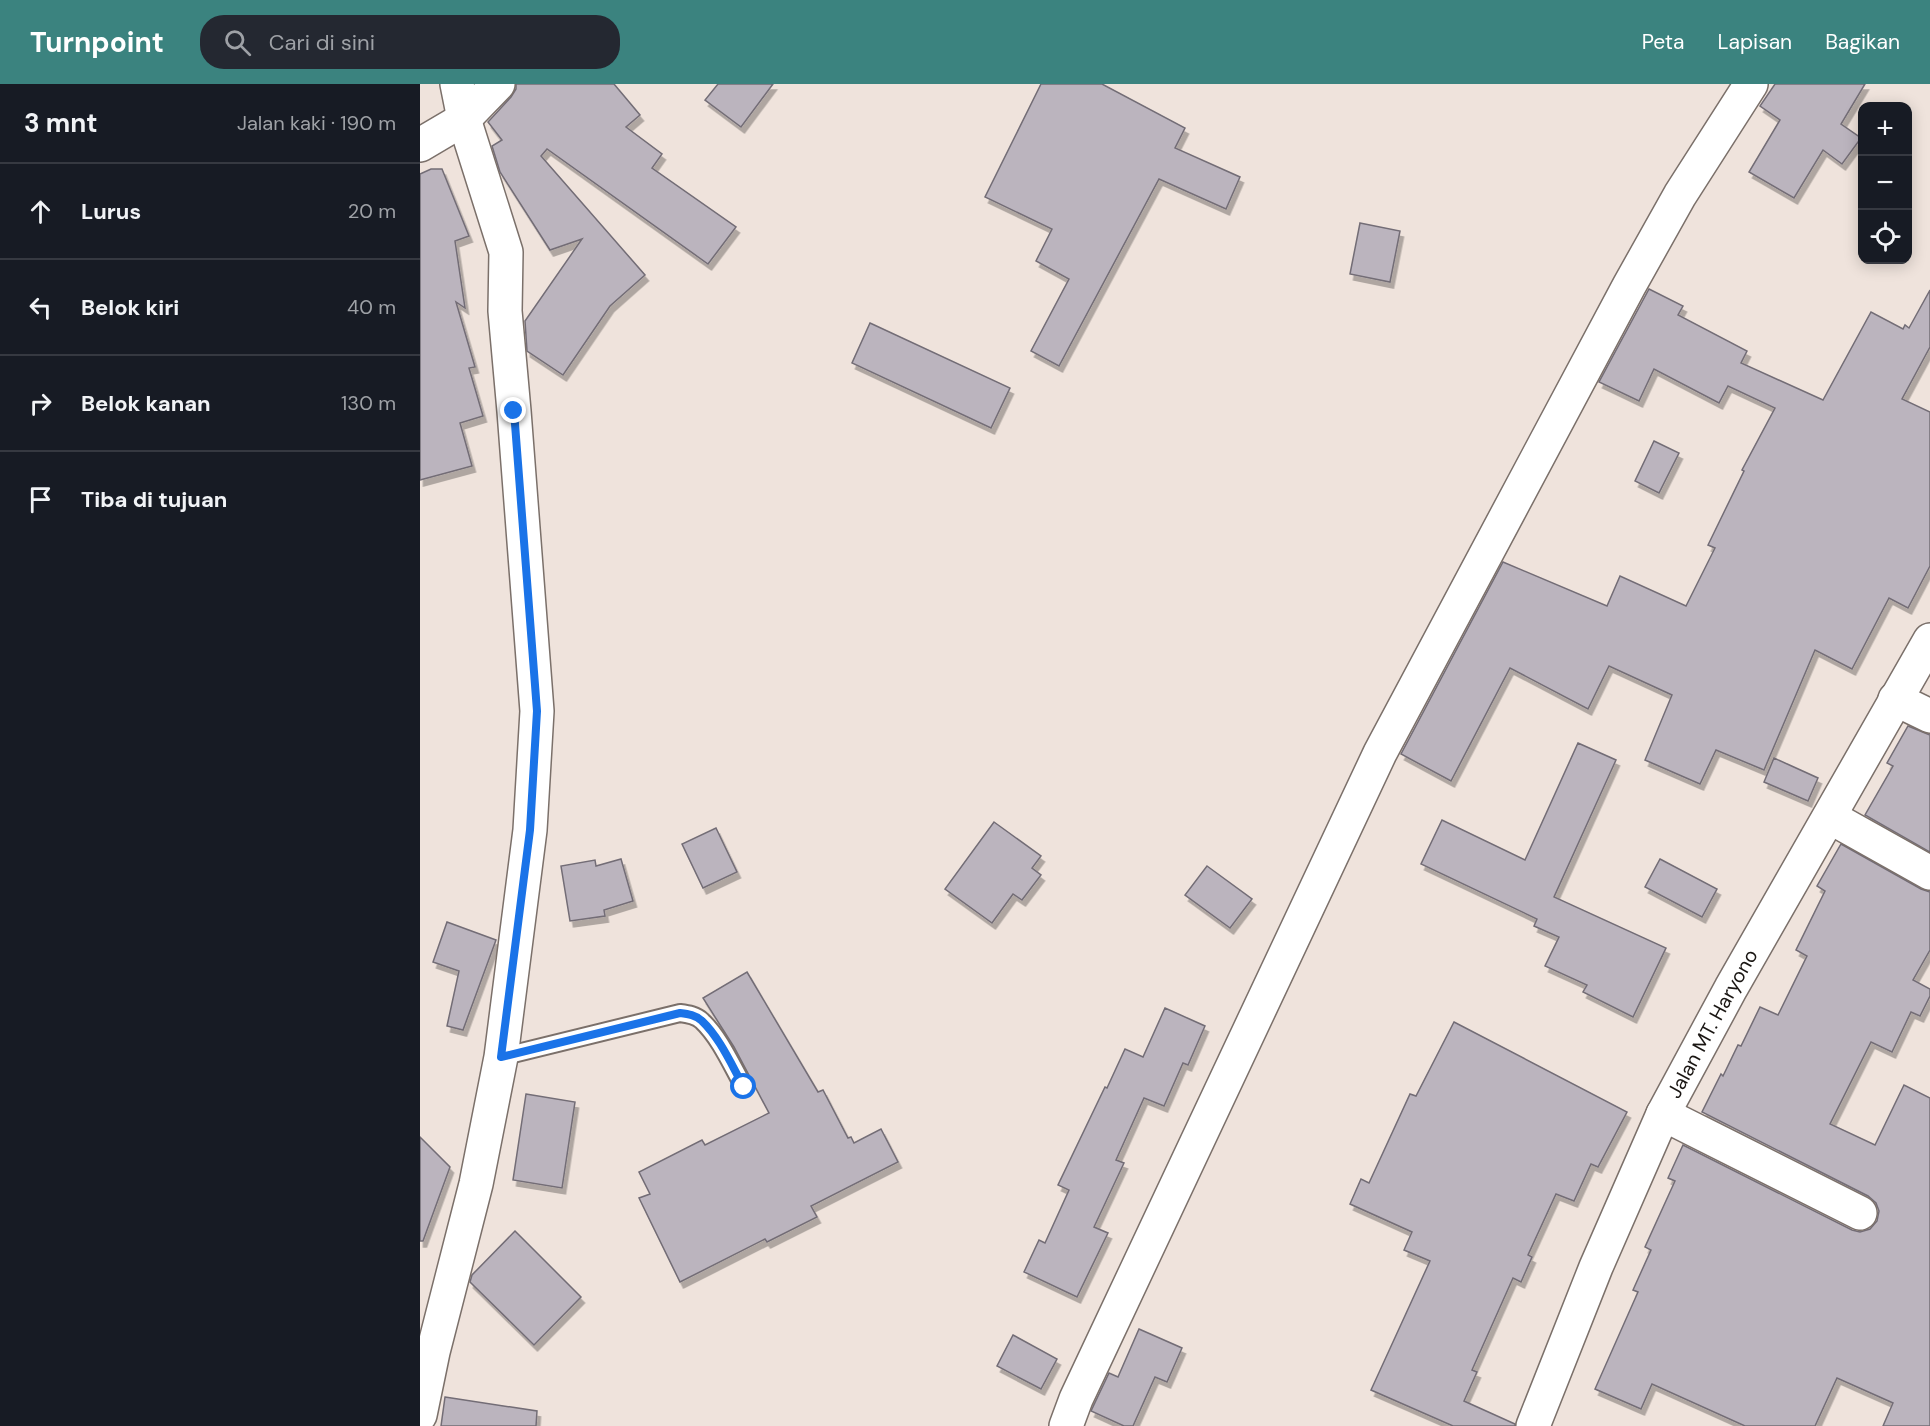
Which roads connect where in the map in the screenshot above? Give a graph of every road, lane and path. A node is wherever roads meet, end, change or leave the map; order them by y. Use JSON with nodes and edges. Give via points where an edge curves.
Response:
{"nodes":[{"id":1,"x":457,"y":84,"type":"edge"},
{"id":2,"x":498,"y":84,"type":"edge"},
{"id":3,"x":1751,"y":84,"type":"edge"},
{"id":4,"x":464,"y":119,"type":"junction"},
{"id":5,"x":420,"y":145,"type":"edge"},
{"id":6,"x":1930,"y":640,"type":"edge"},
{"id":7,"x":1895,"y":699,"type":"junction"},
{"id":8,"x":1930,"y":716,"type":"edge"},
{"id":9,"x":1830,"y":817,"type":"junction"},
{"id":10,"x":1930,"y":873,"type":"edge"},
{"id":11,"x":501,"y":1057,"type":"junction"},
{"id":12,"x":744,"y":1087,"type":"dead end"},
{"id":13,"x":1663,"y":1113,"type":"junction"},
{"id":14,"x":1860,"y":1213,"type":"dead end"},
{"id":15,"x":420,"y":1414,"type":"edge"},
{"id":16,"x":1066,"y":1426,"type":"edge"},
{"id":17,"x":1533,"y":1426,"type":"edge"}],
"edges":[{"from":1,"to":4,"type":"street"},
{"from":2,"to":4,"type":"street"},
{"from":3,"to":16,"type":"street","via":[[1680,195],[1635,276],[1380,753]]},
{"from":4,"to":5,"type":"street"},
{"from":4,"to":11,"type":"street","via":[[506,252],[505,311],[537,711],[530,830]]},
{"from":6,"to":7,"type":"street","name":"Jalan MT. Haryono"},
{"from":7,"to":8,"type":"street"},
{"from":7,"to":9,"type":"street","name":"Jalan MT. Haryono"},
{"from":9,"to":10,"type":"street"},
{"from":9,"to":13,"type":"street","name":"Jalan MT. Haryono"},
{"from":11,"to":12,"type":"lane","via":[[680,1013],[702,1021]]},
{"from":11,"to":15,"type":"street","via":[[476,1184]]},
{"from":13,"to":14,"type":"street"},
{"from":13,"to":17,"type":"street","name":"Jalan MT. Haryono"}]}
